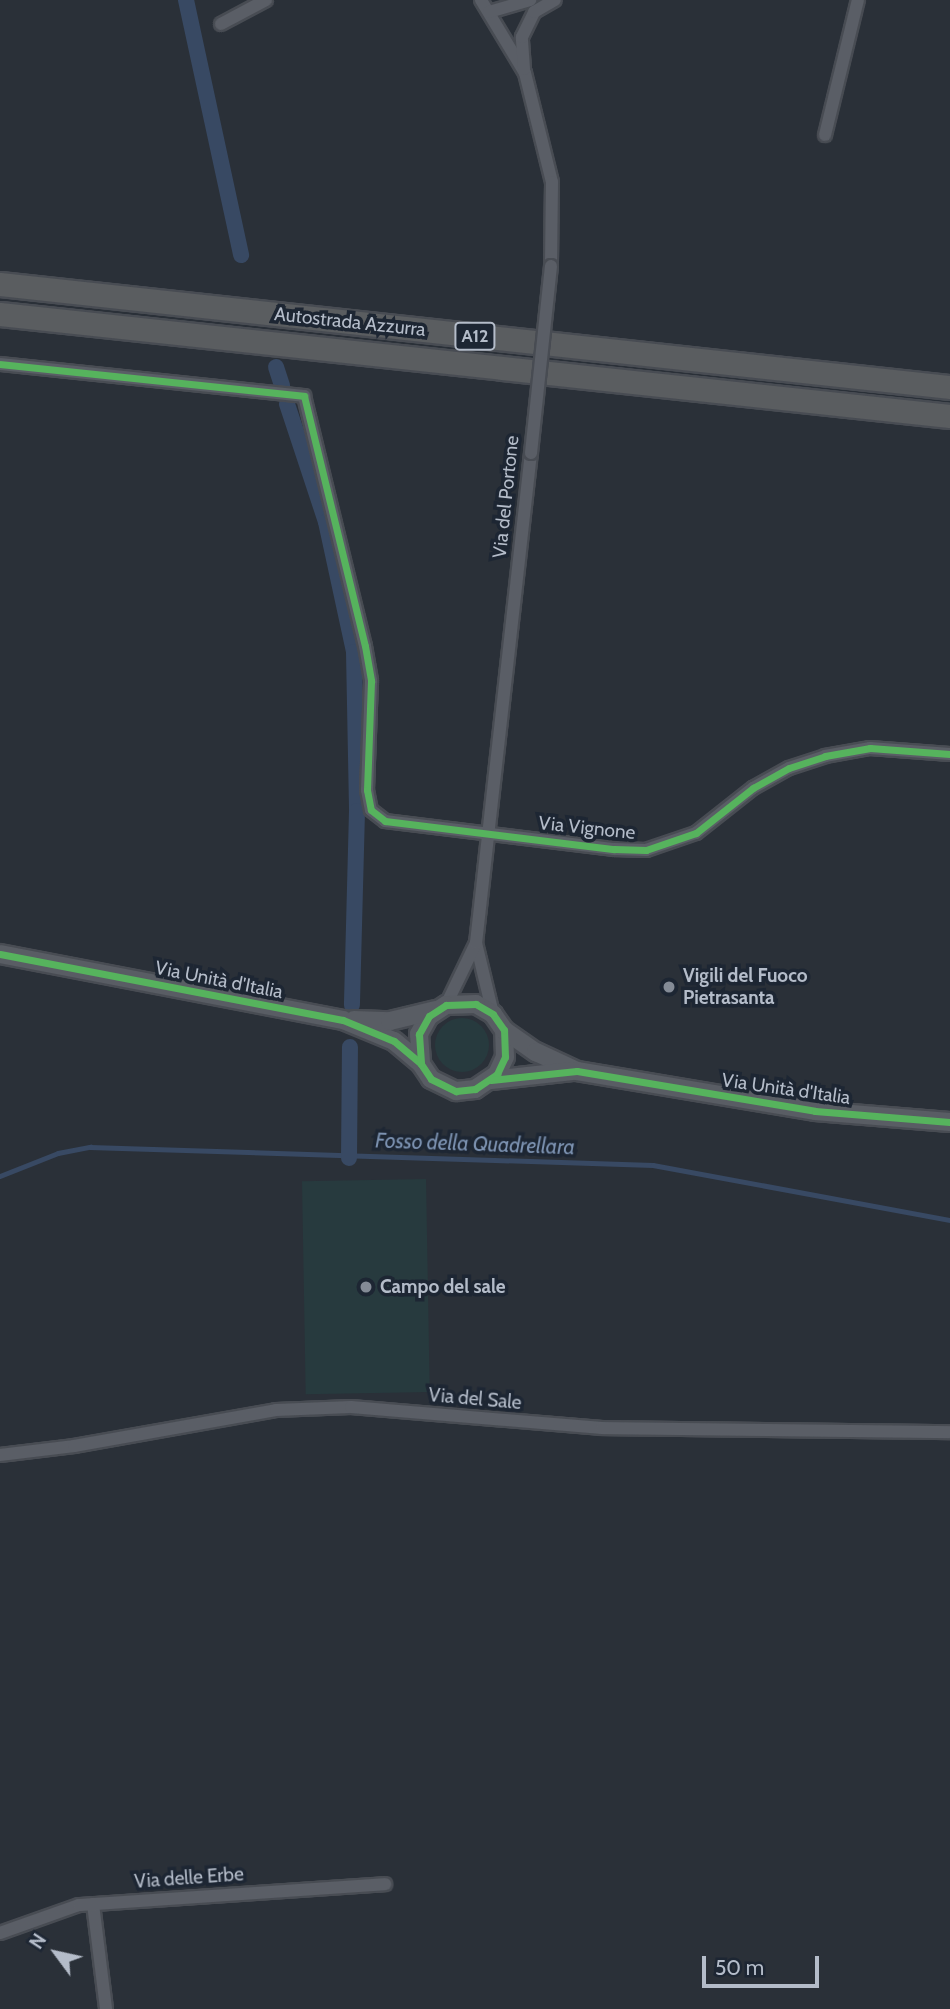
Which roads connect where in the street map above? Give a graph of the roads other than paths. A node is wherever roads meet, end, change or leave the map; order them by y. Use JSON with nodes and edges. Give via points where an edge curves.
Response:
{"nodes":[{"id":1,"x":481,"y":0,"type":"edge"},
{"id":2,"x":530,"y":0,"type":"edge"},
{"id":3,"x":555,"y":0,"type":"edge"},
{"id":4,"x":858,"y":0,"type":"edge"},
{"id":5,"x":258,"y":2,"type":"edge"},
{"id":6,"x":489,"y":12,"type":"junction"},
{"id":7,"x":221,"y":24,"type":"dead end"},
{"id":8,"x":525,"y":73,"type":"junction"},
{"id":9,"x":825,"y":135,"type":"dead end"},
{"id":10,"x":0,"y":284,"type":"edge"},
{"id":11,"x":0,"y":314,"type":"edge"},
{"id":12,"x":0,"y":364,"type":"edge"},
{"id":13,"x":950,"y":387,"type":"edge"},
{"id":14,"x":950,"y":416,"type":"edge"},
{"id":15,"x":950,"y":754,"type":"edge"},
{"id":16,"x":488,"y":832,"type":"junction"},
{"id":17,"x":476,"y":943,"type":"junction"},
{"id":18,"x":0,"y":954,"type":"edge"},
{"id":19,"x":442,"y":1007,"type":"junction"},
{"id":20,"x":493,"y":1014,"type":"junction"},
{"id":21,"x":343,"y":1020,"type":"junction"},
{"id":22,"x":504,"y":1030,"type":"junction"},
{"id":23,"x":421,"y":1064,"type":"junction"},
{"id":24,"x":577,"y":1071,"type":"junction"},
{"id":25,"x":491,"y":1080,"type":"junction"},
{"id":26,"x":950,"y":1122,"type":"edge"},
{"id":27,"x":950,"y":1432,"type":"edge"},
{"id":28,"x":0,"y":1455,"type":"edge"},
{"id":29,"x":384,"y":1884,"type":"dead end"},
{"id":30,"x":93,"y":1904,"type":"junction"},
{"id":31,"x":0,"y":1933,"type":"edge"},
{"id":32,"x":106,"y":2009,"type":"edge"}],
"edges":[{"from":1,"to":6,"type":"street","name":"Via del Portone"},
{"from":2,"to":6,"type":"street"},
{"from":3,"to":8,"type":"street","via":[[534,12],[522,37]]},
{"from":4,"to":9,"type":"street"},
{"from":5,"to":7,"type":"street"},
{"from":6,"to":8,"type":"street","name":"Via del Portone"},
{"from":8,"to":16,"type":"street","name":"Via del Portone","bridge":true,"via":[[552,181],[551,266]]},
{"from":10,"to":13,"type":"highway","name":"Autostrada Azzurra","number":"A12"},
{"from":11,"to":14,"type":"highway","name":"Autostrada Azzurra","number":"A12"},
{"from":12,"to":16,"type":"street","name":"Via Vignone","via":[[304,397],[371,681],[367,790],[371,810],[385,821]]},
{"from":15,"to":16,"type":"street","name":"Via Vignone","via":[[870,748],[825,756],[789,768],[753,788],[696,833],[646,850]]},
{"from":16,"to":17,"type":"street","name":"Via del Portone"},
{"from":17,"to":19,"type":"street","name":"Via del Portone"},
{"from":17,"to":20,"type":"street"},
{"from":18,"to":21,"type":"main road","name":"Via Unità d'Italia"},
{"from":19,"to":20,"type":"main road","via":[[466,1002]]},
{"from":19,"to":21,"type":"main road","via":[[390,1021]]},
{"from":19,"to":23,"type":"main road","via":[[419,1034]]},
{"from":20,"to":22,"type":"main road"},
{"from":21,"to":23,"type":"main road","name":"Via Unità d'Italia","via":[[394,1041]]},
{"from":22,"to":24,"type":"main road","name":"Via Unità d'Italia","via":[[536,1052]]},
{"from":22,"to":25,"type":"main road","via":[[505,1057]]},
{"from":23,"to":25,"type":"main road","via":[[431,1079],[447,1088],[466,1091]]},
{"from":24,"to":25,"type":"main road"},
{"from":24,"to":26,"type":"main road","name":"Via Unità d'Italia","via":[[815,1111]]},
{"from":27,"to":28,"type":"street","name":"Via del Sale","via":[[601,1428],[351,1407],[276,1410]]},
{"from":29,"to":30,"type":"street","name":"Via delle Erbe"},
{"from":30,"to":31,"type":"street","name":"Via delle Erbe"},
{"from":30,"to":32,"type":"street"}]}
